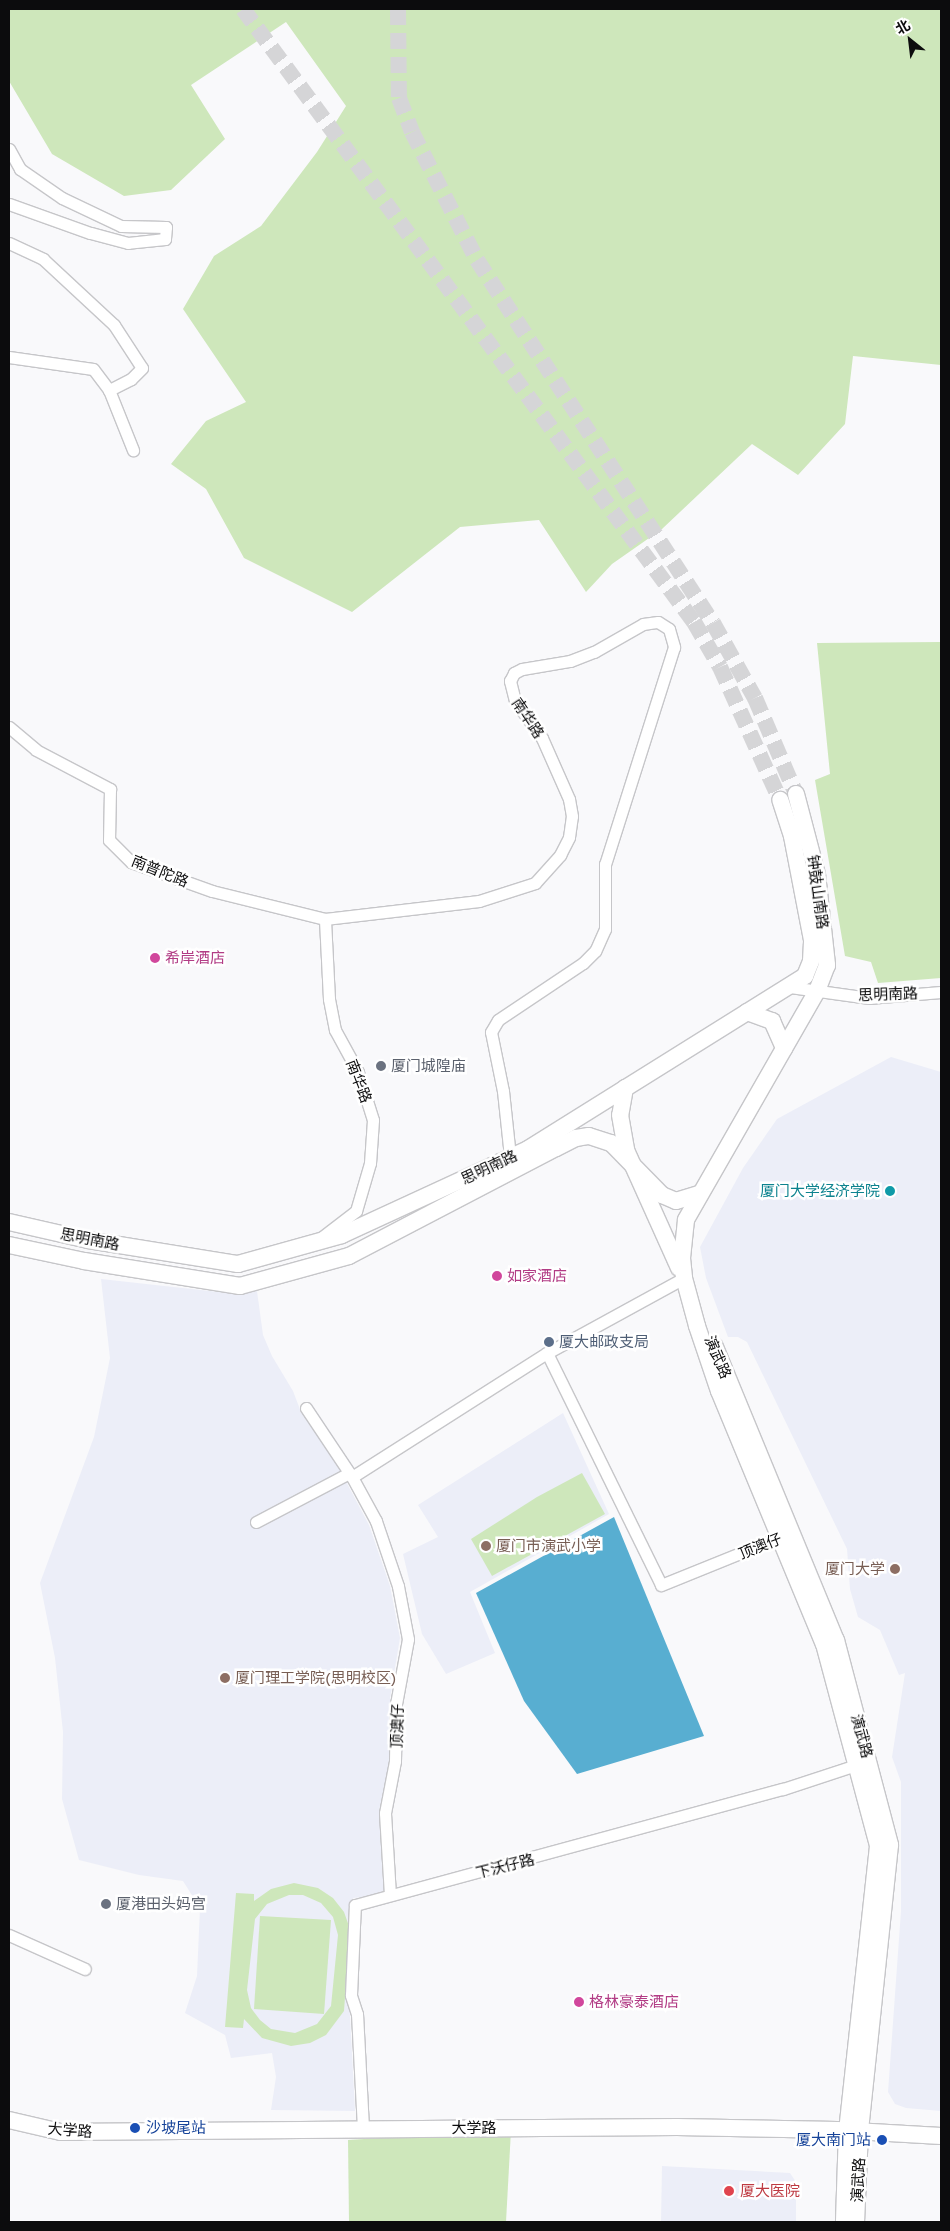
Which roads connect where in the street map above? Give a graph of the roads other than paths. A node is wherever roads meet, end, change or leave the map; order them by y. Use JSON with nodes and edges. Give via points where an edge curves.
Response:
{"nodes":[{"id":1,"x":9,"y":149,"type":"edge"},
{"id":2,"x":9,"y":204,"type":"edge"},
{"id":3,"x":9,"y":242,"type":"edge"},
{"id":4,"x":9,"y":357,"type":"edge"},
{"id":5,"x":109,"y":390,"type":"junction"},
{"id":6,"x":133,"y":450,"type":"dead end"},
{"id":7,"x":9,"y":727,"type":"edge"},
{"id":8,"x":796,"y":794,"type":"tunnel mouth"},
{"id":9,"x":780,"y":800,"type":"tunnel mouth"},
{"id":10,"x":325,"y":919,"type":"junction"},
{"id":11,"x":790,"y":987,"type":"junction"},
{"id":12,"x":817,"y":991,"type":"junction"},
{"id":13,"x":941,"y":992,"type":"edge"},
{"id":14,"x":747,"y":1012,"type":"junction"},
{"id":15,"x":784,"y":1048,"type":"junction"},
{"id":16,"x":625,"y":1088,"type":"junction"},
{"id":17,"x":510,"y":1157,"type":"junction"},
{"id":18,"x":633,"y":1168,"type":"junction"},
{"id":19,"x":699,"y":1194,"type":"junction"},
{"id":20,"x":9,"y":1222,"type":"edge"},
{"id":21,"x":316,"y":1243,"type":"junction"},
{"id":22,"x":9,"y":1245,"type":"edge"},
{"id":23,"x":684,"y":1278,"type":"junction"},
{"id":24,"x":547,"y":1353,"type":"junction"},
{"id":25,"x":306,"y":1408,"type":"dead end"},
{"id":26,"x":350,"y":1475,"type":"junction"},
{"id":27,"x":256,"y":1522,"type":"dead end"},
{"id":28,"x":786,"y":1535,"type":"junction"},
{"id":29,"x":862,"y":1763,"type":"junction"},
{"id":30,"x":390,"y":1895,"type":"junction"},
{"id":31,"x":9,"y":1935,"type":"edge"},
{"id":32,"x":84,"y":1968,"type":"dead end"},
{"id":33,"x":9,"y":2120,"type":"edge"},
{"id":34,"x":363,"y":2128,"type":"junction"},
{"id":35,"x":854,"y":2131,"type":"junction"},
{"id":36,"x":941,"y":2136,"type":"edge"},
{"id":37,"x":844,"y":2222,"type":"edge"},
{"id":38,"x":856,"y":2222,"type":"edge"}],
"edges":[{"from":1,"to":2,"type":"street","via":[[20,169],[62,198],[121,226],[166,227],[164,240],[128,243],[90,234]]},
{"from":3,"to":5,"type":"street","via":[[43,259],[114,325],[136,354],[142,368],[131,379]]},
{"from":4,"to":5,"type":"street","via":[[93,368]]},
{"from":5,"to":6,"type":"street"},
{"from":7,"to":10,"type":"street","name":"南普陀路","via":[[36,750],[110,789],[109,840],[131,862],[212,891]]},
{"from":8,"to":12,"type":"main road","name":"钟鼓山南路","via":[[817,874],[827,965]]},
{"from":9,"to":11,"type":"main road","name":"钟鼓山南路","via":[[800,871],[812,940],[811,961],[805,976]]},
{"from":10,"to":17,"type":"street","name":"南华路","via":[[479,901],[535,883],[560,855],[569,838],[572,816],[569,799],[542,738],[515,702],[510,681],[514,673],[570,661],[594,652],[643,624],[658,622],[669,628],[674,647],[605,864],[605,929],[594,951],[583,963],[498,1020],[491,1032],[504,1091]]},
{"from":10,"to":21,"type":"street","name":"南华路","via":[[335,1030],[358,1072],[373,1120],[370,1163],[356,1211]]},
{"from":11,"to":12,"type":"street","name":"思明南路"},
{"from":11,"to":14,"type":"main road","name":"思明南路"},
{"from":12,"to":13,"type":"street","name":"思明南路","via":[[868,998]]},
{"from":12,"to":15,"type":"main road","name":"钟鼓山南路"},
{"from":14,"to":15,"type":"main road","via":[[760,1014],[772,1021]]},
{"from":14,"to":16,"type":"main road","name":"思明南路"},
{"from":15,"to":19,"type":"main road","name":"钟鼓山南路"},
{"from":16,"to":17,"type":"main road","name":"思明南路"},
{"from":16,"to":18,"type":"main road","name":"演武路","via":[[620,1126]]},
{"from":17,"to":21,"type":"main road","name":"思明南路","via":[[342,1236]]},
{"from":18,"to":19,"type":"main road","via":[[662,1195],[676,1201]]},
{"from":18,"to":22,"type":"main road","name":"思明南路","via":[[619,1150],[603,1139],[576,1138],[349,1256],[240,1286],[84,1261]]},
{"from":18,"to":23,"type":"main road","name":"演武路"},
{"from":19,"to":23,"type":"main road","name":"钟鼓山南路","via":[[686,1220]]},
{"from":20,"to":21,"type":"main road","name":"思明南路","via":[[88,1240],[238,1264]]},
{"from":23,"to":24,"type":"street"},
{"from":23,"to":28,"type":"main road","name":"演武路"},
{"from":24,"to":26,"type":"street"},
{"from":24,"to":28,"type":"street","name":"顶澳仔","via":[[661,1584]]},
{"from":25,"to":26,"type":"street","name":"顶澳仔"},
{"from":26,"to":27,"type":"street"},
{"from":26,"to":30,"type":"street","name":"顶澳仔","via":[[379,1530],[398,1586],[408,1639],[396,1704],[396,1761],[385,1813]]},
{"from":28,"to":29,"type":"main road","name":"演武路","via":[[836,1640]]},
{"from":29,"to":30,"type":"street","name":"下沃仔路","via":[[579,1846]]},
{"from":29,"to":35,"type":"main road","name":"演武路","via":[[890,1845]]},
{"from":30,"to":34,"type":"street","name":"下沃仔路","via":[[355,1905],[351,1995],[357,2014]]},
{"from":31,"to":32,"type":"street"},
{"from":33,"to":34,"type":"main road","name":"大学路","via":[[61,2132]]},
{"from":34,"to":35,"type":"main road","name":"大学路"},
{"from":35,"to":36,"type":"main road","name":"大学路"},
{"from":35,"to":37,"type":"main road","name":"演武路"},
{"from":35,"to":38,"type":"main road","name":"演武路"}]}
